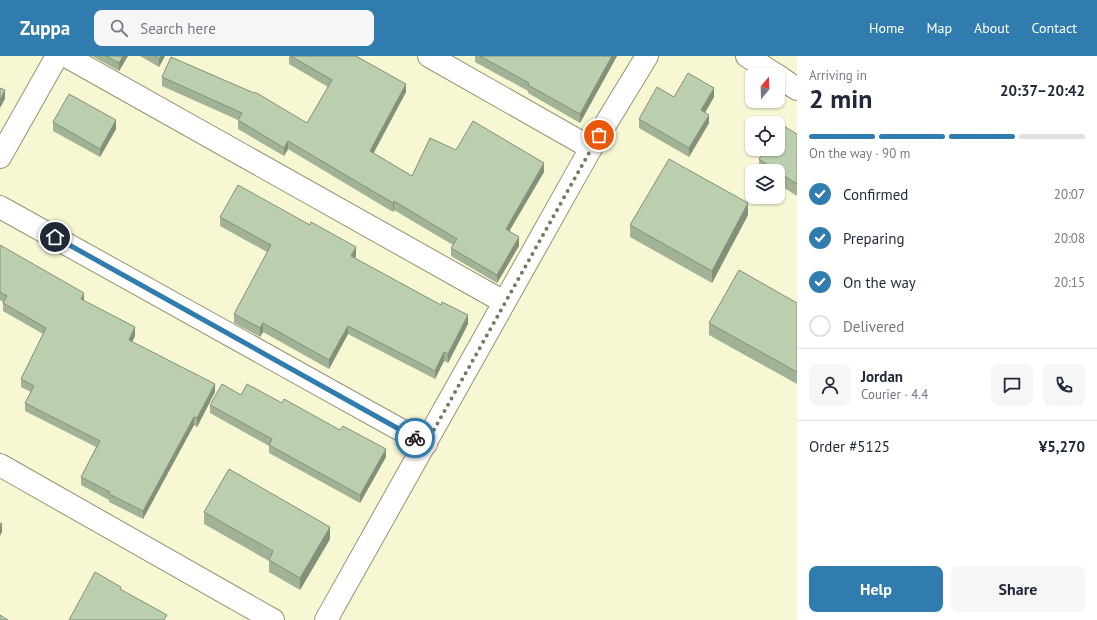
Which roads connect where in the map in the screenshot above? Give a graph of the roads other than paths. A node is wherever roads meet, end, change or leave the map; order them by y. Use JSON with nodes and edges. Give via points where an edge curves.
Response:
{"nodes":[{"id":1,"x":57,"y":56,"type":"edge"},
{"id":2,"x":66,"y":56,"type":"edge"},
{"id":3,"x":429,"y":56,"type":"edge"},
{"id":4,"x":647,"y":56,"type":"edge"},
{"id":5,"x":747,"y":56,"type":"edge"},
{"id":6,"x":765,"y":68,"type":"edge"},
{"id":7,"x":785,"y":81,"type":"edge"},
{"id":8,"x":797,"y":89,"type":"edge"},
{"id":9,"x":591,"y":148,"type":"junction"},
{"id":10,"x":0,"y":157,"type":"edge"},
{"id":11,"x":0,"y":207,"type":"edge"},
{"id":12,"x":504,"y":302,"type":"junction"},
{"id":13,"x":426,"y":444,"type":"junction"},
{"id":14,"x":0,"y":465,"type":"edge"},
{"id":15,"x":273,"y":620,"type":"edge"},
{"id":16,"x":326,"y":620,"type":"edge"}],
"edges":[{"from":1,"to":10,"type":"street"},
{"from":2,"to":12,"type":"street"},
{"from":3,"to":9,"type":"street"},
{"from":4,"to":9,"type":"street"},
{"from":5,"to":6,"type":"street"},
{"from":7,"to":8,"type":"street"},
{"from":9,"to":12,"type":"street"},
{"from":11,"to":13,"type":"street"},
{"from":12,"to":13,"type":"street"},
{"from":13,"to":16,"type":"street"},
{"from":14,"to":15,"type":"street"}]}
